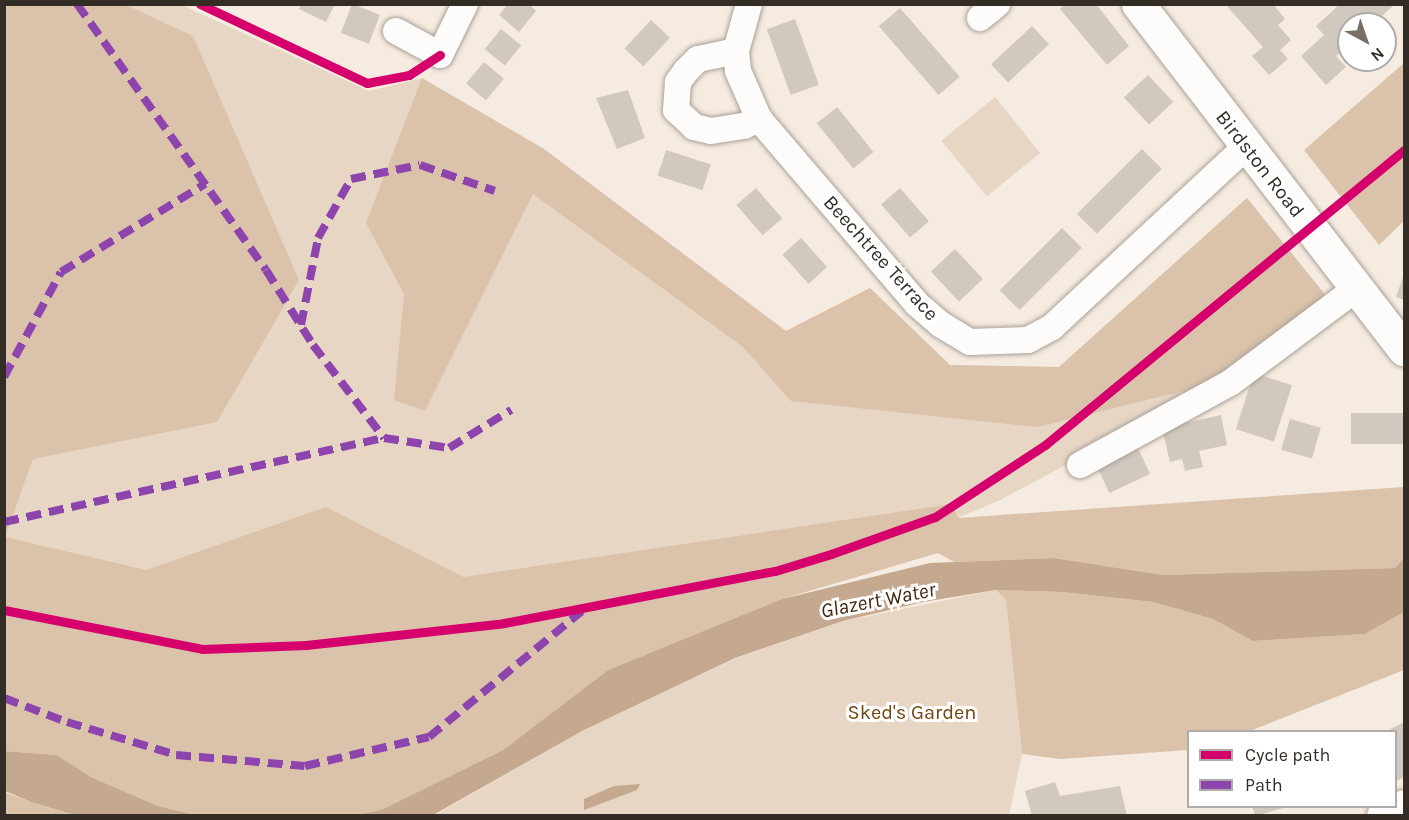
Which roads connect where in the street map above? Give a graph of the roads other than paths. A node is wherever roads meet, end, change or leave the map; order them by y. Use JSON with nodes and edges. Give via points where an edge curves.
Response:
{"nodes":[{"id":1,"x":465,"y":4,"type":"edge"},
{"id":2,"x":749,"y":4,"type":"edge"},
{"id":3,"x":1138,"y":4,"type":"edge"},
{"id":4,"x":396,"y":31,"type":"dead end"},
{"id":5,"x":736,"y":51,"type":"junction"},
{"id":6,"x":759,"y":119,"type":"junction"},
{"id":7,"x":1246,"y":147,"type":"junction"},
{"id":8,"x":1348,"y":277,"type":"junction"},
{"id":9,"x":1404,"y":350,"type":"edge"},
{"id":10,"x":1080,"y":465,"type":"dead end"},
{"id":11,"x":1404,"y":806,"type":"edge"},
{"id":12,"x":1383,"y":816,"type":"edge"}],
"edges":[{"from":1,"to":4,"type":"street","via":[[440,55]]},
{"from":2,"to":5,"type":"street","name":"Beechtree Terrace"},
{"from":3,"to":7,"type":"main road","name":"Birdston Road"},
{"from":5,"to":6,"type":"street","name":"Beechtree Terrace","via":[[738,71]]},
{"from":5,"to":6,"type":"street","via":[[698,59],[678,82],[676,110],[694,127],[711,132]]},
{"from":6,"to":7,"type":"street","name":"Beechtree Terrace","via":[[917,304],[970,342],[1028,339],[1052,327]]},
{"from":7,"to":8,"type":"main road","name":"Birdston Road"},
{"from":8,"to":9,"type":"main road","name":"Birdston Road"},
{"from":8,"to":10,"type":"street","via":[[1230,383]]},
{"from":11,"to":12,"type":"main road"}]}
